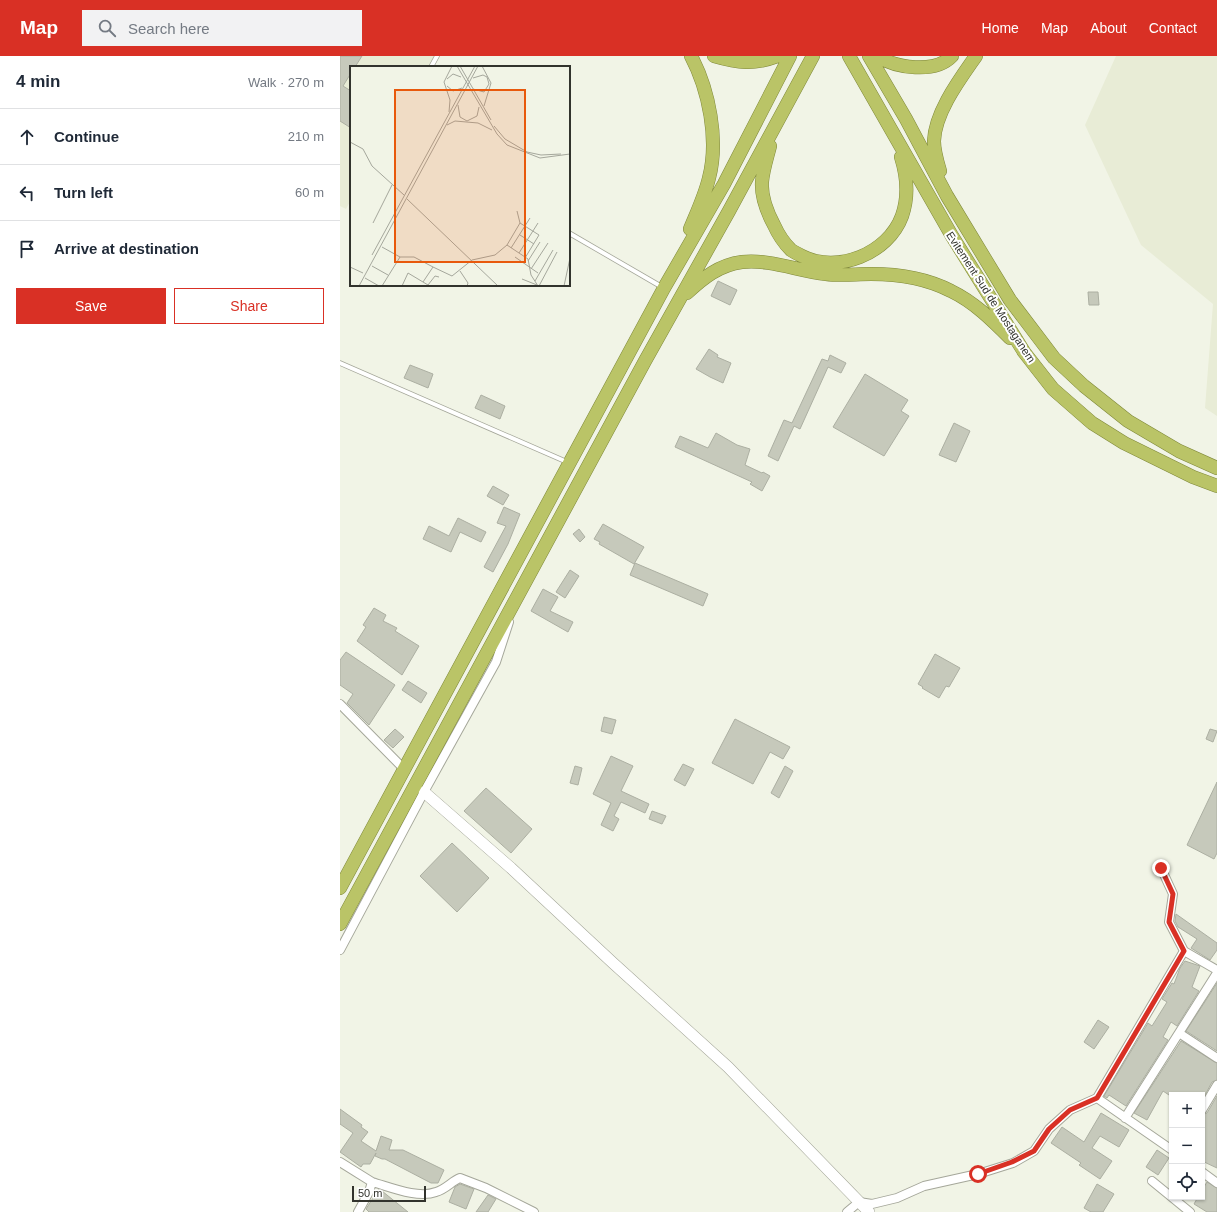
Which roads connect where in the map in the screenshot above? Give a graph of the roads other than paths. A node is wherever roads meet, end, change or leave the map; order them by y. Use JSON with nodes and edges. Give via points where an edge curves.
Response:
{"nodes":[{"id":1,"x":437,"y":56,"type":"edge"},
{"id":2,"x":691,"y":56,"type":"edge"},
{"id":3,"x":714,"y":56,"type":"edge"},
{"id":4,"x":778,"y":56,"type":"edge"},
{"id":5,"x":790,"y":56,"type":"edge"},
{"id":6,"x":813,"y":56,"type":"edge"},
{"id":7,"x":849,"y":56,"type":"edge"},
{"id":8,"x":869,"y":56,"type":"edge"},
{"id":9,"x":877,"y":56,"type":"edge"},
{"id":10,"x":952,"y":56,"type":"edge"},
{"id":11,"x":976,"y":56,"type":"edge"},
{"id":12,"x":432,"y":66,"type":"edge"},
{"id":13,"x":776,"y":125,"type":"junction"},
{"id":14,"x":895,"y":136,"type":"junction"},
{"id":15,"x":947,"y":196,"type":"junction"},
{"id":16,"x":570,"y":234,"type":"edge"},
{"id":17,"x":667,"y":283,"type":"junction"},
{"id":18,"x":678,"y":303,"type":"junction"},
{"id":19,"x":1024,"y":352,"type":"junction"},
{"id":20,"x":340,"y":363,"type":"edge"},
{"id":21,"x":570,"y":463,"type":"junction"},
{"id":22,"x":1217,"y":468,"type":"edge"},
{"id":23,"x":1217,"y":486,"type":"edge"},
{"id":24,"x":516,"y":599,"type":"junction"},
{"id":25,"x":340,"y":704,"type":"edge"},
{"id":26,"x":404,"y":769,"type":"junction"},
{"id":27,"x":424,"y":792,"type":"junction"},
{"id":28,"x":1161,"y":868,"type":"dead end"},
{"id":29,"x":340,"y":888,"type":"edge"},
{"id":30,"x":340,"y":924,"type":"edge"},
{"id":31,"x":340,"y":950,"type":"edge"},
{"id":32,"x":1184,"y":951,"type":"junction"},
{"id":33,"x":1217,"y":971,"type":"edge"},
{"id":34,"x":1178,"y":1033,"type":"junction"},
{"id":35,"x":1217,"y":1058,"type":"edge"},
{"id":36,"x":1217,"y":1085,"type":"edge"},
{"id":37,"x":1097,"y":1098,"type":"junction"},
{"id":38,"x":1205,"y":1105,"type":"edge"},
{"id":39,"x":1125,"y":1118,"type":"junction"},
{"id":40,"x":1169,"y":1148,"type":"edge"},
{"id":41,"x":340,"y":1162,"type":"edge"},
{"id":42,"x":1205,"y":1174,"type":"edge"},
{"id":43,"x":1152,"y":1181,"type":"dead end"},
{"id":44,"x":372,"y":1182,"type":"junction"},
{"id":45,"x":1217,"y":1183,"type":"edge"},
{"id":46,"x":859,"y":1202,"type":"junction"},
{"id":47,"x":358,"y":1212,"type":"edge"},
{"id":48,"x":534,"y":1212,"type":"edge"},
{"id":49,"x":847,"y":1212,"type":"edge"},
{"id":50,"x":869,"y":1212,"type":"edge"},
{"id":51,"x":1190,"y":1212,"type":"edge"}],
"edges":[{"from":1,"to":12,"type":"lane"},
{"from":2,"to":17,"type":"highway","via":[[707,99],[713,149],[710,176],[704,196]]},
{"from":3,"to":4,"type":"highway","via":[[749,62],[764,61]]},
{"from":5,"to":17,"type":"highway","via":[[724,184]]},
{"from":6,"to":13,"type":"highway"},
{"from":7,"to":14,"type":"highway","name":"Evitement Sud de Mostaganem"},
{"from":8,"to":15,"type":"highway","name":"Evitement Sud de Mostaganem"},
{"from":9,"to":10,"type":"highway","via":[[885,62],[906,67],[922,67],[937,66]]},
{"from":11,"to":15,"type":"highway","via":[[962,76],[936,126],[935,154]]},
{"from":13,"to":14,"type":"highway","via":[[762,182],[763,198],[769,216],[779,236],[792,250],[808,259],[826,264],[866,255],[883,243],[902,217],[907,184]]},
{"from":13,"to":18,"type":"highway"},
{"from":14,"to":19,"type":"highway","name":"Evitement Sud de Mostaganem","via":[[952,236]]},
{"from":15,"to":22,"type":"highway","name":"Evitement Sud de Mostaganem","via":[[1010,300],[1054,358],[1128,421],[1180,451]]},
{"from":16,"to":17,"type":"lane"},
{"from":17,"to":21,"type":"highway"},
{"from":18,"to":19,"type":"highway","via":[[712,272],[742,262],[759,262],[826,274],[902,276],[950,290],[963,298],[991,320]]},
{"from":18,"to":24,"type":"highway"},
{"from":19,"to":23,"type":"highway","name":"Evitement Sud de Mostaganem","via":[[1053,389],[1092,423],[1124,444]]},
{"from":20,"to":21,"type":"lane"},
{"from":21,"to":26,"type":"highway"},
{"from":24,"to":27,"type":"street","via":[[496,662]]},
{"from":24,"to":30,"type":"highway"},
{"from":25,"to":26,"type":"street"},
{"from":26,"to":29,"type":"highway"},
{"from":27,"to":31,"type":"street"},
{"from":27,"to":46,"type":"main road","via":[[511,868],[728,1067]]},
{"from":28,"to":32,"type":"street","via":[[1173,894],[1169,922]]},
{"from":32,"to":33,"type":"street"},
{"from":32,"to":37,"type":"street"},
{"from":33,"to":34,"type":"street"},
{"from":34,"to":35,"type":"street"},
{"from":34,"to":39,"type":"street"},
{"from":36,"to":38,"type":"street"},
{"from":37,"to":39,"type":"street"},
{"from":37,"to":46,"type":"street","via":[[1070,1110],[1049,1129],[1034,1151],[1012,1162],[978,1174],[924,1186],[897,1198],[872,1204]]},
{"from":39,"to":40,"type":"street"},
{"from":41,"to":44,"type":"street"},
{"from":42,"to":45,"type":"street"},
{"from":43,"to":51,"type":"street"},
{"from":44,"to":47,"type":"street"},
{"from":44,"to":48,"type":"street","via":[[423,1194],[436,1193],[460,1178]]},
{"from":46,"to":49,"type":"street"},
{"from":46,"to":50,"type":"main road"}]}
